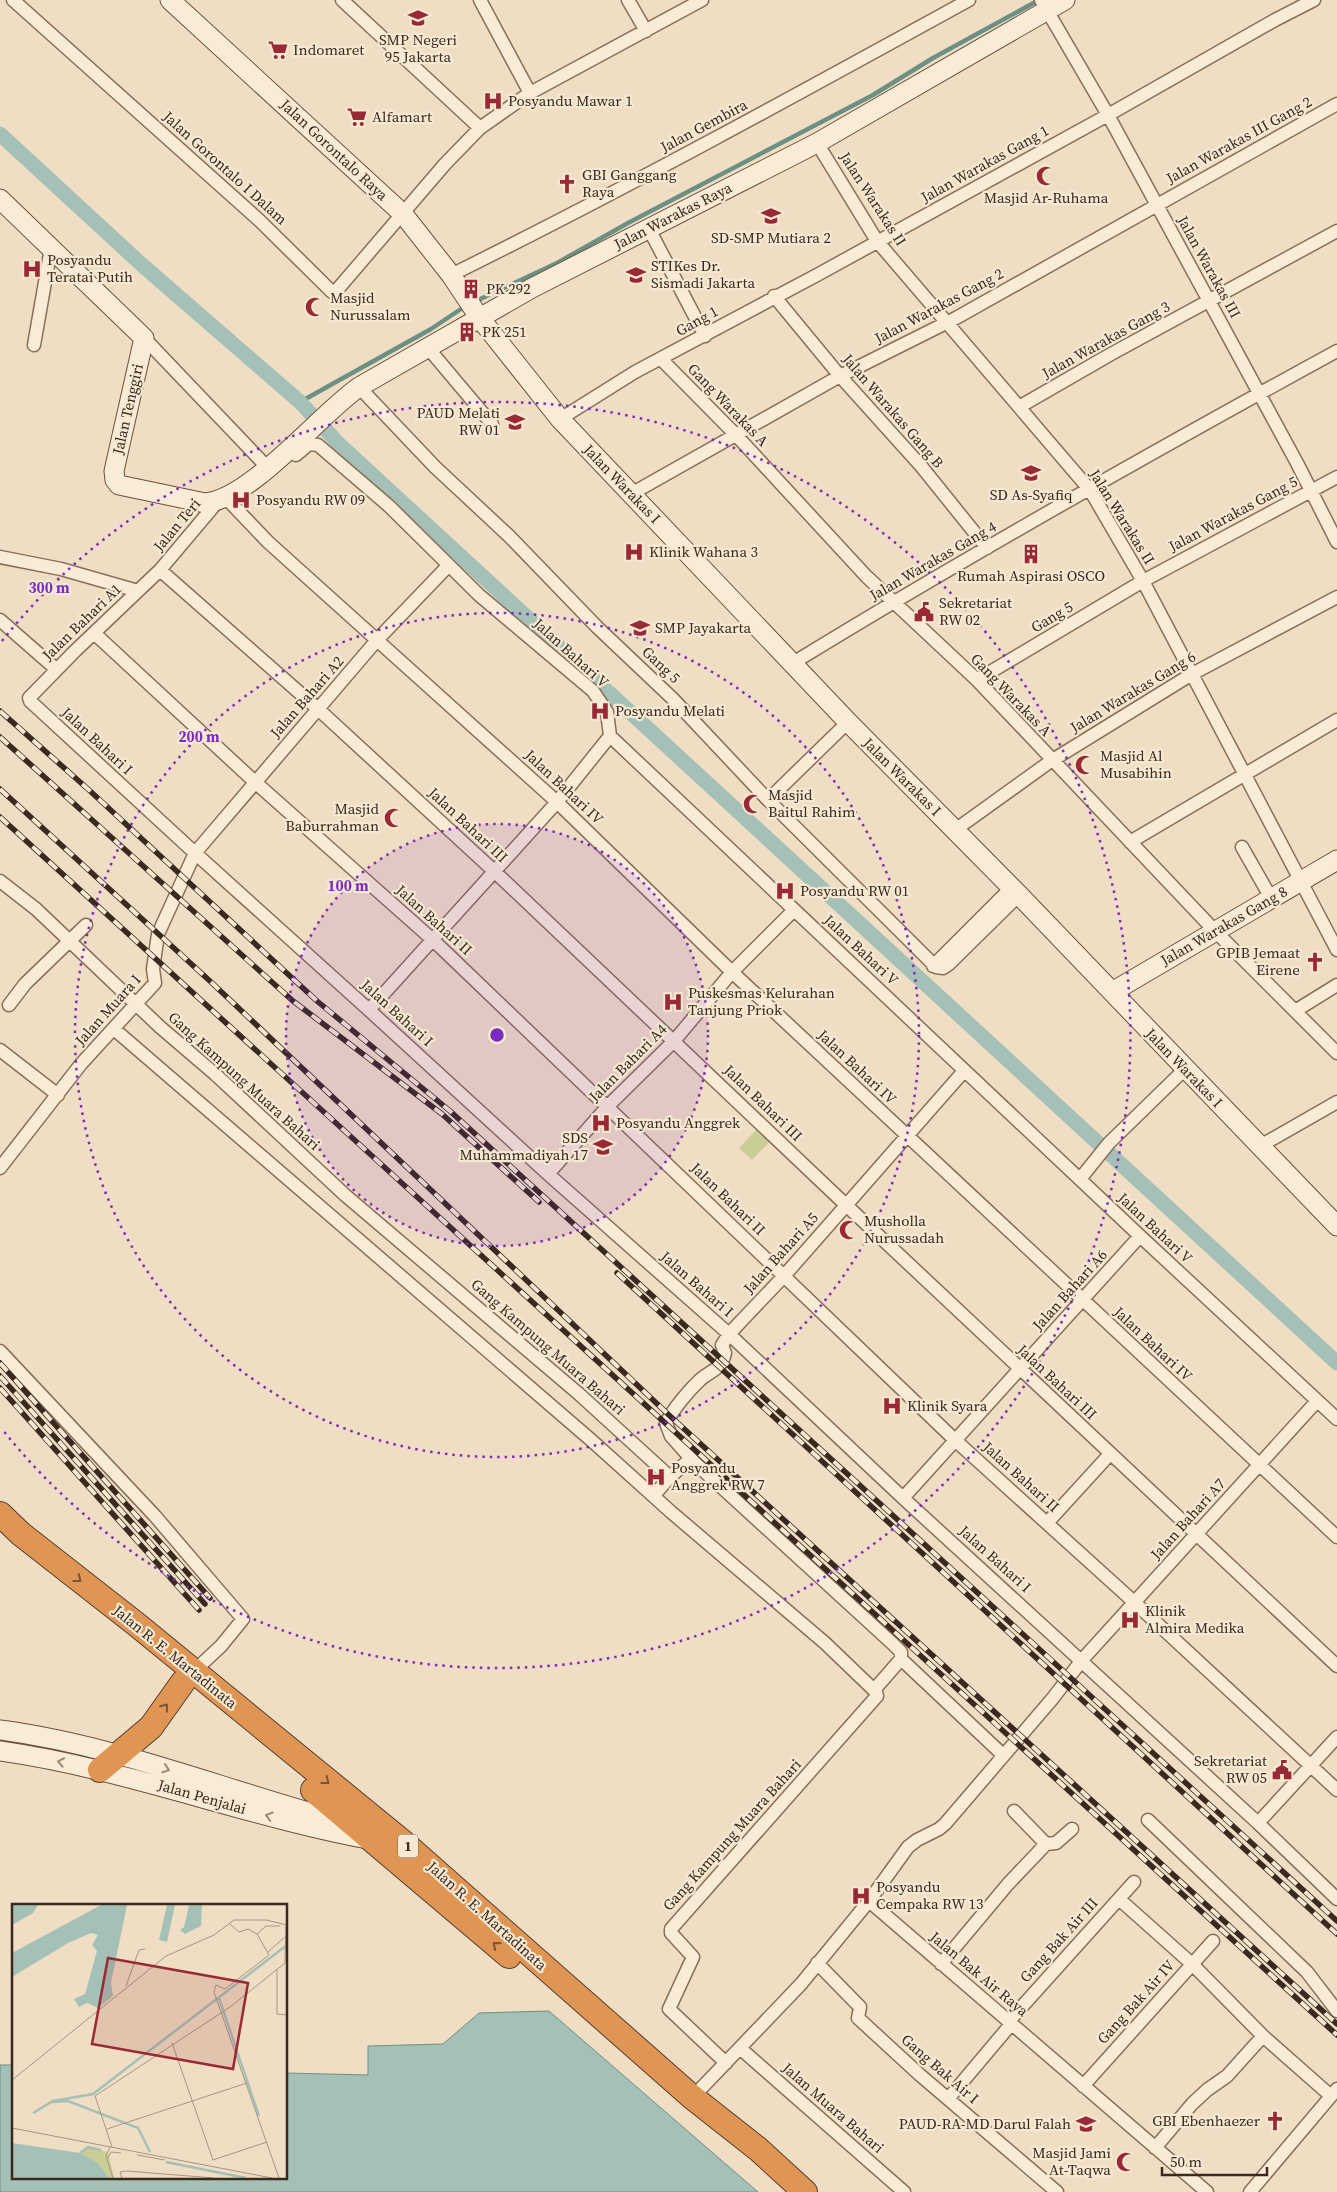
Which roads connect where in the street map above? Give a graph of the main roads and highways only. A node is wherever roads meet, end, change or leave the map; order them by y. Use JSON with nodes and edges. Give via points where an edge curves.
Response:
{"nodes":[{"id":1,"x":0,"y":1514,"type":"edge"},
{"id":2,"x":0,"y":1530,"type":"edge"},
{"id":3,"x":188,"y":1677,"type":"junction"},
{"id":4,"x":100,"y":1770,"type":"road end"},
{"id":5,"x":380,"y":1834,"type":"junction"},
{"id":6,"x":689,"y":2101,"type":"junction"},
{"id":7,"x":786,"y":2192,"type":"edge"},
{"id":8,"x":805,"y":2192,"type":"edge"}],
"edges":[{"from":1,"to":3,"type":"highway","name":"Jalan R. E. Martadinata","number":"1","one_way":true},
{"from":2,"to":3,"type":"highway","name":"Jalan R. E. Martadinata","number":"1","via":[[57,1583]]},
{"from":4,"to":3,"type":"highway","one_way":true,"via":[[150,1727]]},
{"from":3,"to":5,"type":"highway","name":"Jalan R. E. Martadinata","number":"1"},
{"from":3,"to":5,"type":"highway","name":"Jalan R. E. Martadinata","number":"1","one_way":true,"via":[[305,1764]]},
{"from":6,"to":5,"type":"highway","name":"Jalan R. E. Martadinata","number":"1","one_way":true},
{"from":5,"to":6,"type":"highway","name":"Jalan R. E. Martadinata","number":"1"},
{"from":6,"to":7,"type":"highway","name":"Jalan R. E. Martadinata","number":"1"},
{"from":6,"to":8,"type":"highway","name":"Jalan R. E. Martadinata","number":"1","via":[[758,2149]]}]}
